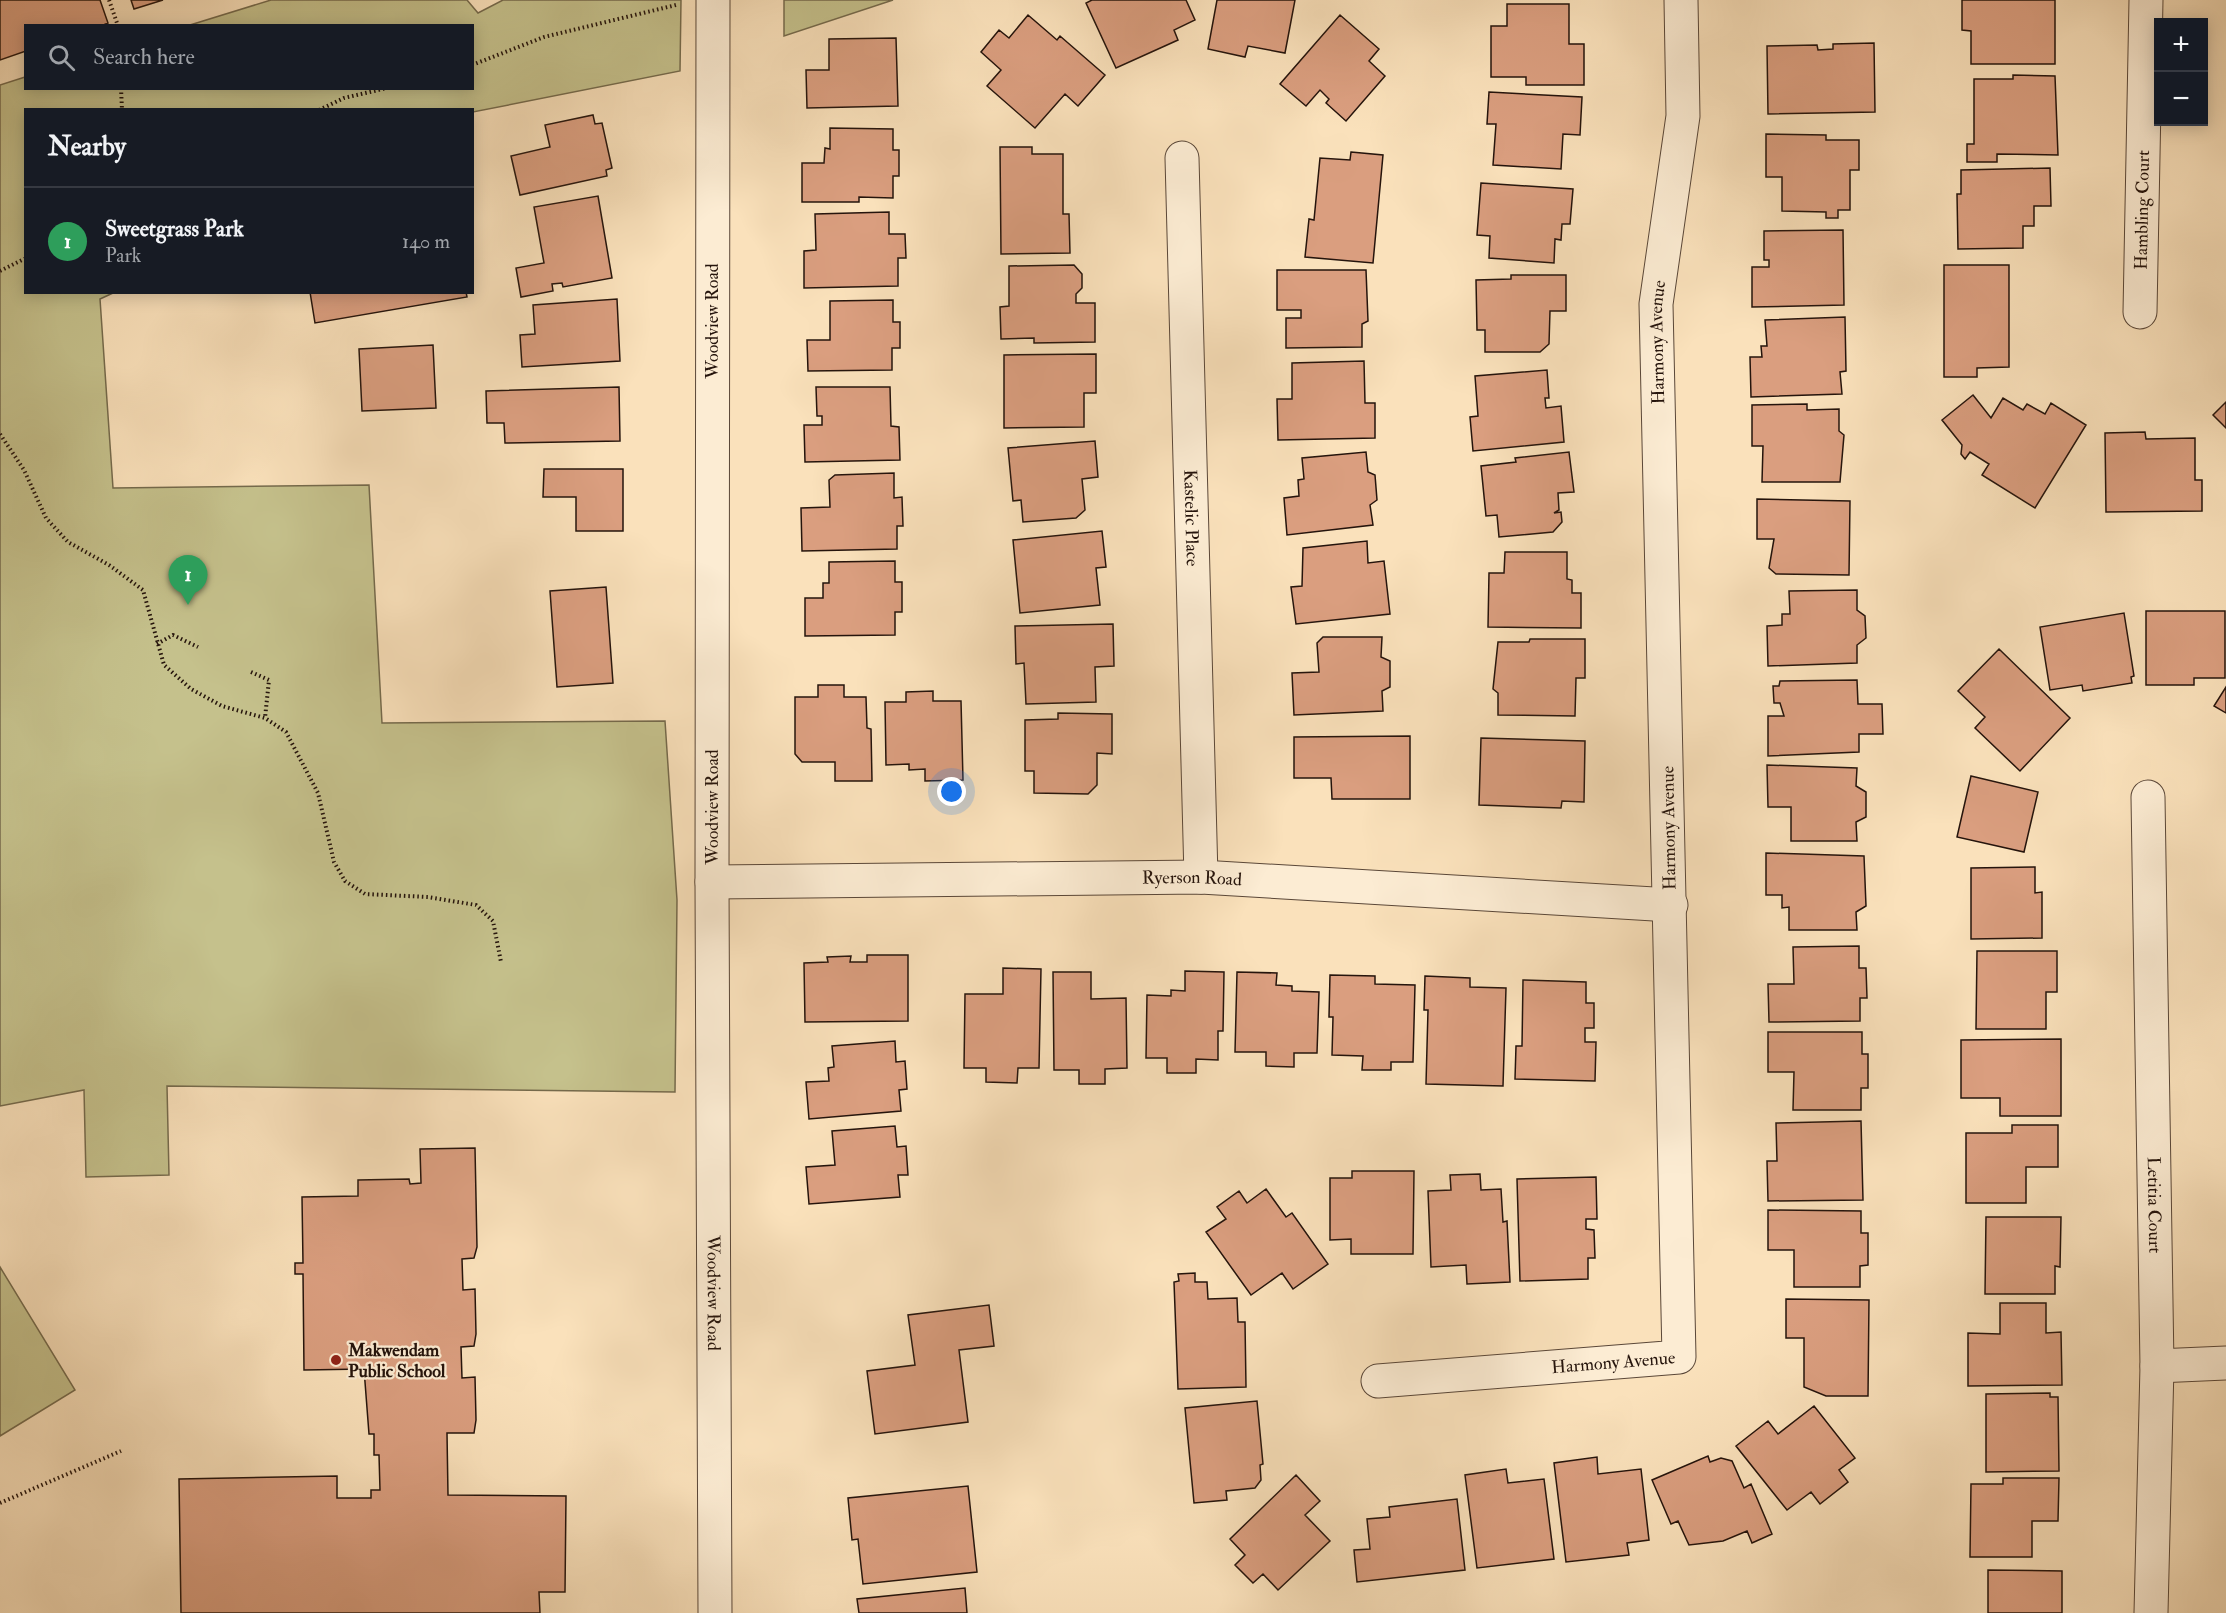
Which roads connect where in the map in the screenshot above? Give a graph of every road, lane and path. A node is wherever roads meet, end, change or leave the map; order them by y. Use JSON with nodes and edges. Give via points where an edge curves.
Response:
{"nodes":[{"id":1,"x":109,"y":0,"type":"edge"},
{"id":2,"x":713,"y":0,"type":"edge"},
{"id":3,"x":1681,"y":0,"type":"edge"},
{"id":4,"x":2146,"y":0,"type":"edge"},
{"id":5,"x":679,"y":4,"type":"dead end"},
{"id":6,"x":117,"y":24,"type":"edge"},
{"id":7,"x":474,"y":63,"type":"edge"},
{"id":8,"x":121,"y":90,"type":"edge"},
{"id":9,"x":378,"y":90,"type":"edge"},
{"id":10,"x":122,"y":108,"type":"edge"},
{"id":11,"x":323,"y":108,"type":"edge"},
{"id":12,"x":1182,"y":158,"type":"dead end"},
{"id":13,"x":24,"y":259,"type":"edge"},
{"id":14,"x":0,"y":271,"type":"edge"},
{"id":15,"x":2140,"y":312,"type":"dead end"},
{"id":16,"x":0,"y":434,"type":"edge"},
{"id":17,"x":158,"y":644,"type":"junction"},
{"id":18,"x":198,"y":647,"type":"dead end"},
{"id":19,"x":250,"y":672,"type":"dead end"},
{"id":20,"x":264,"y":718,"type":"junction"},
{"id":21,"x":2148,"y":797,"type":"dead end"},
{"id":22,"x":1201,"y":877,"type":"junction"},
{"id":23,"x":712,"y":882,"type":"junction"},
{"id":24,"x":1671,"y":905,"type":"junction"},
{"id":25,"x":501,"y":962,"type":"dead end"},
{"id":26,"x":2226,"y":1363,"type":"edge"},
{"id":27,"x":2157,"y":1366,"type":"junction"},
{"id":28,"x":1378,"y":1381,"type":"dead end"},
{"id":29,"x":121,"y":1451,"type":"dead end"},
{"id":30,"x":0,"y":1503,"type":"edge"},
{"id":31,"x":715,"y":1613,"type":"edge"},
{"id":32,"x":2151,"y":1613,"type":"edge"}],
"edges":[{"from":1,"to":6,"type":"path"},
{"from":2,"to":23,"type":"street","name":"Woodview Road"},
{"from":3,"to":24,"type":"street","name":"Harmony Avenue","via":[[1683,116],[1656,304]]},
{"from":4,"to":15,"type":"street","name":"Hambling Court"},
{"from":5,"to":7,"type":"path","via":[[544,37]]},
{"from":8,"to":10,"type":"path"},
{"from":9,"to":11,"type":"path","via":[[344,98]]},
{"from":12,"to":22,"type":"street","name":"Kastelic Place"},
{"from":13,"to":14,"type":"path"},
{"from":16,"to":17,"type":"path","via":[[24,470],[46,518],[68,542],[143,590]]},
{"from":17,"to":18,"type":"path","via":[[173,635]]},
{"from":17,"to":20,"type":"path","via":[[164,665],[191,689],[222,706]]},
{"from":19,"to":20,"type":"path","via":[[269,680]]},
{"from":20,"to":25,"type":"path","via":[[286,732],[318,793],[334,862],[345,881],[364,894],[428,897],[476,905],[493,921]]},
{"from":21,"to":27,"type":"street","name":"Letitia Court"},
{"from":22,"to":23,"type":"street","name":"Ryerson Road"},
{"from":22,"to":24,"type":"street","name":"Ryerson Road"},
{"from":23,"to":31,"type":"street","name":"Woodview Road"},
{"from":24,"to":28,"type":"street","name":"Harmony Avenue","via":[[1678,1357]]},
{"from":26,"to":27,"type":"street"},
{"from":27,"to":32,"type":"street","name":"Letitia Court"},
{"from":29,"to":30,"type":"path"}]}
